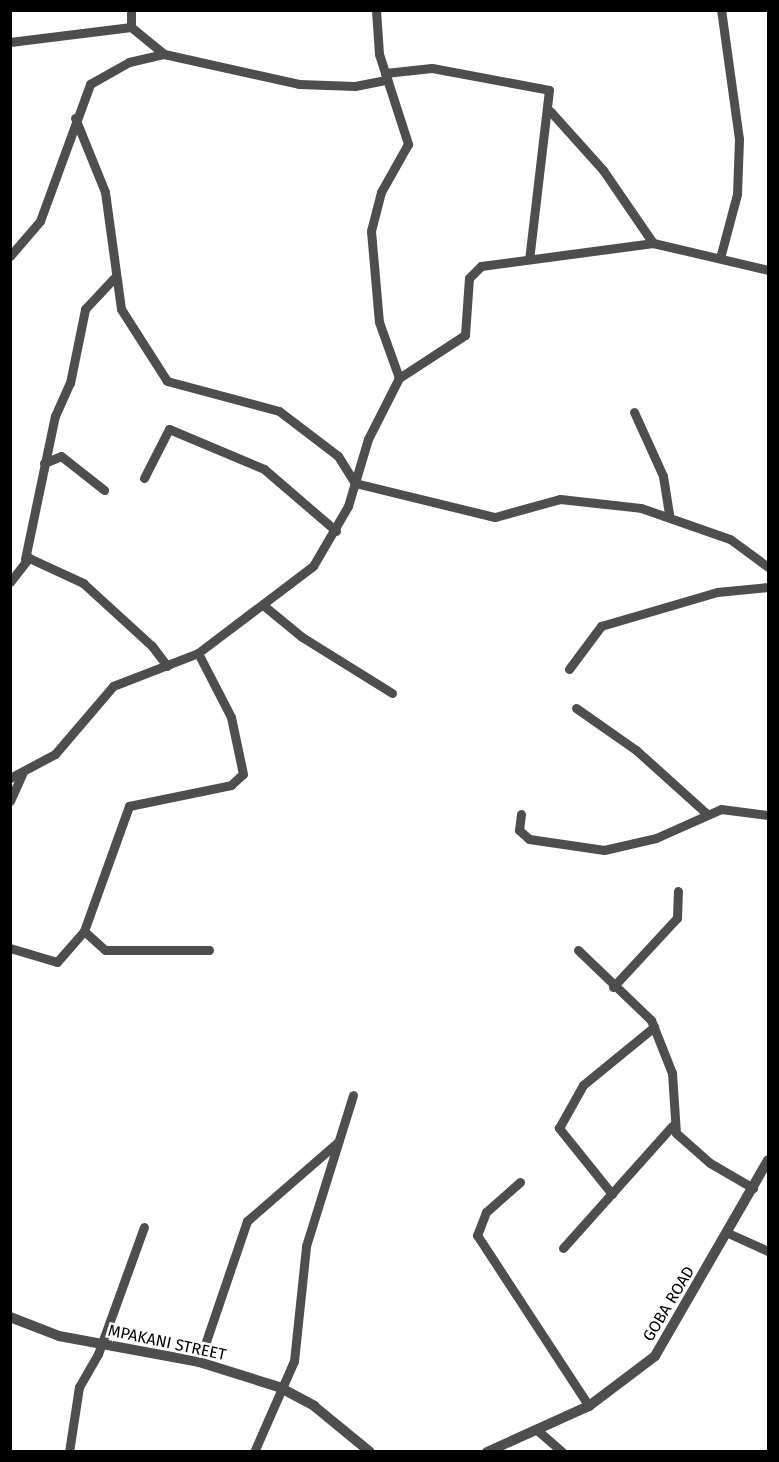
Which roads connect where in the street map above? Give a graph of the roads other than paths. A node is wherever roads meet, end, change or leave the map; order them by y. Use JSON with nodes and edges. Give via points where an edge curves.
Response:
{"nodes":[{"id":1,"x":131,"y":10,"type":"edge"},
{"id":2,"x":376,"y":10,"type":"edge"},
{"id":3,"x":721,"y":10,"type":"edge"},
{"id":4,"x":131,"y":27,"type":"junction"},
{"id":5,"x":10,"y":42,"type":"edge"},
{"id":6,"x":164,"y":54,"type":"junction"},
{"id":7,"x":386,"y":76,"type":"junction"},
{"id":8,"x":550,"y":111,"type":"junction"},
{"id":9,"x":75,"y":118,"type":"junction"},
{"id":10,"x":653,"y":243,"type":"junction"},
{"id":11,"x":10,"y":256,"type":"edge"},
{"id":12,"x":720,"y":258,"type":"junction"},
{"id":13,"x":528,"y":259,"type":"junction"},
{"id":14,"x":768,"y":270,"type":"edge"},
{"id":15,"x":114,"y":278,"type":"junction"},
{"id":16,"x":399,"y":378,"type":"junction"},
{"id":17,"x":634,"y":412,"type":"dead end"},
{"id":18,"x":44,"y":464,"type":"junction"},
{"id":19,"x":144,"y":478,"type":"dead end"},
{"id":20,"x":356,"y":483,"type":"junction"},
{"id":21,"x":104,"y":490,"type":"dead end"},
{"id":22,"x":669,"y":515,"type":"junction"},
{"id":23,"x":336,"y":531,"type":"junction"},
{"id":24,"x":25,"y":559,"type":"junction"},
{"id":25,"x":768,"y":567,"type":"edge"},
{"id":26,"x":10,"y":582,"type":"edge"},
{"id":27,"x":768,"y":587,"type":"edge"},
{"id":28,"x":263,"y":605,"type":"junction"},
{"id":29,"x":198,"y":653,"type":"junction"},
{"id":30,"x":167,"y":666,"type":"junction"},
{"id":31,"x":569,"y":669,"type":"dead end"},
{"id":32,"x":392,"y":693,"type":"dead end"},
{"id":33,"x":576,"y":708,"type":"dead end"},
{"id":34,"x":22,"y":774,"type":"junction"},
{"id":35,"x":10,"y":778,"type":"edge"},
{"id":36,"x":10,"y":801,"type":"edge"},
{"id":37,"x":521,"y":814,"type":"dead end"},
{"id":38,"x":707,"y":814,"type":"junction"},
{"id":39,"x":768,"y":815,"type":"edge"},
{"id":40,"x":678,"y":891,"type":"dead end"},
{"id":41,"x":84,"y":931,"type":"junction"},
{"id":42,"x":10,"y":948,"type":"edge"},
{"id":43,"x":209,"y":950,"type":"dead end"},
{"id":44,"x":578,"y":950,"type":"dead end"},
{"id":45,"x":613,"y":987,"type":"junction"},
{"id":46,"x":654,"y":1027,"type":"junction"},
{"id":47,"x":353,"y":1095,"type":"dead end"},
{"id":48,"x":672,"y":1126,"type":"junction"},
{"id":49,"x":338,"y":1141,"type":"junction"},
{"id":50,"x":768,"y":1160,"type":"edge"},
{"id":51,"x":520,"y":1182,"type":"dead end"},
{"id":52,"x":753,"y":1188,"type":"junction"},
{"id":53,"x":612,"y":1194,"type":"junction"},
{"id":54,"x":144,"y":1227,"type":"dead end"},
{"id":55,"x":728,"y":1233,"type":"junction"},
{"id":56,"x":563,"y":1248,"type":"dead end"},
{"id":57,"x":768,"y":1251,"type":"edge"},
{"id":58,"x":10,"y":1317,"type":"edge"},
{"id":59,"x":102,"y":1344,"type":"junction"},
{"id":60,"x":199,"y":1362,"type":"junction"},
{"id":61,"x":279,"y":1387,"type":"junction"},
{"id":62,"x":589,"y":1406,"type":"junction"},
{"id":63,"x":537,"y":1430,"type":"junction"},
{"id":64,"x":69,"y":1452,"type":"edge"},
{"id":65,"x":254,"y":1452,"type":"edge"},
{"id":66,"x":370,"y":1452,"type":"edge"},
{"id":67,"x":487,"y":1452,"type":"edge"},
{"id":68,"x":562,"y":1452,"type":"edge"}],
"edges":[{"from":1,"to":4,"type":"street"},
{"from":2,"to":7,"type":"street"},
{"from":3,"to":12,"type":"street","via":[[739,139],[737,194]]},
{"from":4,"to":5,"type":"street"},
{"from":4,"to":6,"type":"street"},
{"from":6,"to":7,"type":"street","via":[[299,84]]},
{"from":6,"to":9,"type":"street","via":[[129,62],[97,78]]},
{"from":7,"to":8,"type":"street","via":[[432,68],[545,86]]},
{"from":7,"to":16,"type":"street","via":[[408,148],[375,209],[370,263],[379,322]]},
{"from":8,"to":10,"type":"street","via":[[603,170]]},
{"from":8,"to":13,"type":"street"},
{"from":9,"to":11,"type":"street","via":[[40,221]]},
{"from":9,"to":15,"type":"street","via":[[105,192]]},
{"from":10,"to":12,"type":"street"},
{"from":10,"to":13,"type":"street"},
{"from":12,"to":14,"type":"street"},
{"from":13,"to":16,"type":"street","via":[[472,272],[465,335]]},
{"from":15,"to":18,"type":"street","via":[[85,309],[70,383]]},
{"from":15,"to":20,"type":"street","via":[[125,318],[167,381],[279,411],[338,456]]},
{"from":16,"to":20,"type":"street","via":[[368,439]]},
{"from":17,"to":22,"type":"street","via":[[663,476]]},
{"from":18,"to":21,"type":"street","via":[[61,456]]},
{"from":18,"to":24,"type":"street"},
{"from":19,"to":23,"type":"street","via":[[169,429],[264,469]]},
{"from":20,"to":22,"type":"street","via":[[495,517],[543,502],[585,498]]},
{"from":20,"to":23,"type":"street"},
{"from":22,"to":25,"type":"street","via":[[730,539]]},
{"from":23,"to":28,"type":"street","via":[[313,566]]},
{"from":24,"to":26,"type":"street"},
{"from":24,"to":30,"type":"street","via":[[40,561],[94,590]]},
{"from":27,"to":31,"type":"street","via":[[717,592],[601,626]]},
{"from":28,"to":29,"type":"street"},
{"from":28,"to":32,"type":"street","via":[[302,638]]},
{"from":29,"to":30,"type":"street"},
{"from":29,"to":41,"type":"street","via":[[231,717],[243,774],[231,785],[129,806]]},
{"from":30,"to":34,"type":"street","via":[[113,686],[55,754]]},
{"from":33,"to":38,"type":"street","via":[[636,750]]},
{"from":34,"to":35,"type":"street"},
{"from":34,"to":36,"type":"street"},
{"from":37,"to":38,"type":"street","via":[[519,830],[529,839],[604,850],[656,838]]},
{"from":38,"to":39,"type":"street","via":[[721,809]]},
{"from":40,"to":45,"type":"street","via":[[677,918]]},
{"from":41,"to":42,"type":"street","via":[[57,962]]},
{"from":41,"to":43,"type":"street","via":[[105,950]]},
{"from":44,"to":45,"type":"street"},
{"from":45,"to":46,"type":"street"},
{"from":46,"to":48,"type":"street","via":[[672,1073]]},
{"from":46,"to":53,"type":"street","via":[[589,1079],[559,1128]]},
{"from":47,"to":49,"type":"street"},
{"from":48,"to":52,"type":"street","via":[[710,1163]]},
{"from":48,"to":53,"type":"street"},
{"from":49,"to":60,"type":"street","via":[[247,1221]]},
{"from":49,"to":61,"type":"street","via":[[306,1246],[294,1361]]},
{"from":50,"to":52,"type":"street","name":"GOBA ROAD"},
{"from":51,"to":62,"type":"street","via":[[486,1212],[477,1235]]},
{"from":52,"to":55,"type":"street","name":"GOBA ROAD"},
{"from":53,"to":56,"type":"street"},
{"from":54,"to":59,"type":"street"},
{"from":55,"to":57,"type":"street"},
{"from":55,"to":62,"type":"street","name":"GOBA ROAD","via":[[655,1356],[634,1377]]},
{"from":58,"to":59,"type":"street","name":"MPAKANI STREET","via":[[59,1336]]},
{"from":59,"to":60,"type":"street","name":"MPAKANI STREET"},
{"from":59,"to":64,"type":"street","via":[[79,1388]]},
{"from":60,"to":61,"type":"street","name":"MPAKANI STREET"},
{"from":61,"to":65,"type":"street"},
{"from":61,"to":66,"type":"street","name":"MPAKANI STREET","via":[[314,1406]]},
{"from":62,"to":63,"type":"street","name":"GOBA ROAD"},
{"from":63,"to":67,"type":"street","name":"GOBA ROAD"},
{"from":63,"to":68,"type":"street"}]}
